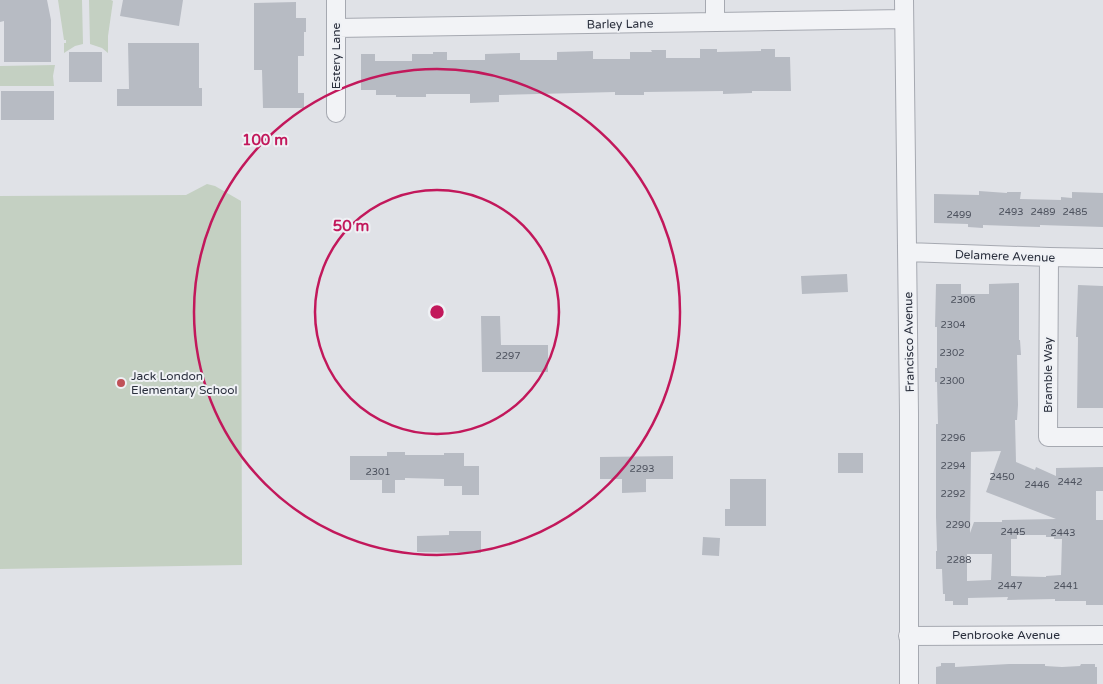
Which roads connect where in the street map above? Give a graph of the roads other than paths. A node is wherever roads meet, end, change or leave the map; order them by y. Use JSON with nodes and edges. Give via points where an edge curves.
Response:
{"nodes":[{"id":1,"x":336,"y":0,"type":"edge"},
{"id":2,"x":715,"y":0,"type":"edge"},
{"id":3,"x":904,"y":0,"type":"edge"},
{"id":4,"x":904,"y":19,"type":"junction"},
{"id":5,"x":715,"y":22,"type":"junction"},
{"id":6,"x":336,"y":28,"type":"junction"},
{"id":7,"x":336,"y":113,"type":"dead end"},
{"id":8,"x":907,"y":252,"type":"junction"},
{"id":9,"x":1049,"y":258,"type":"junction"},
{"id":10,"x":1103,"y":258,"type":"edge"},
{"id":11,"x":1103,"y":437,"type":"edge"},
{"id":12,"x":1103,"y":635,"type":"edge"},
{"id":13,"x":908,"y":636,"type":"junction"},
{"id":14,"x":908,"y":684,"type":"edge"}],
"edges":[{"from":1,"to":6,"type":"street","name":"Estery Lane"},
{"from":2,"to":5,"type":"street"},
{"from":3,"to":4,"type":"street","name":"Francisco Avenue"},
{"from":4,"to":5,"type":"street","name":"Barley Lane"},
{"from":4,"to":8,"type":"street","name":"Francisco Avenue"},
{"from":5,"to":6,"type":"street","name":"Barley Lane"},
{"from":6,"to":7,"type":"street","name":"Estery Lane"},
{"from":8,"to":9,"type":"street","name":"Delamere Avenue"},
{"from":8,"to":13,"type":"street","name":"Francisco Avenue","via":[[910,413]]},
{"from":9,"to":10,"type":"street","name":"Delamere Avenue"},
{"from":9,"to":11,"type":"street","name":"Bramble Way","via":[[1048,438]]},
{"from":12,"to":13,"type":"street","name":"Penbrooke Avenue"},
{"from":13,"to":14,"type":"street","name":"Francisco Avenue"}]}
